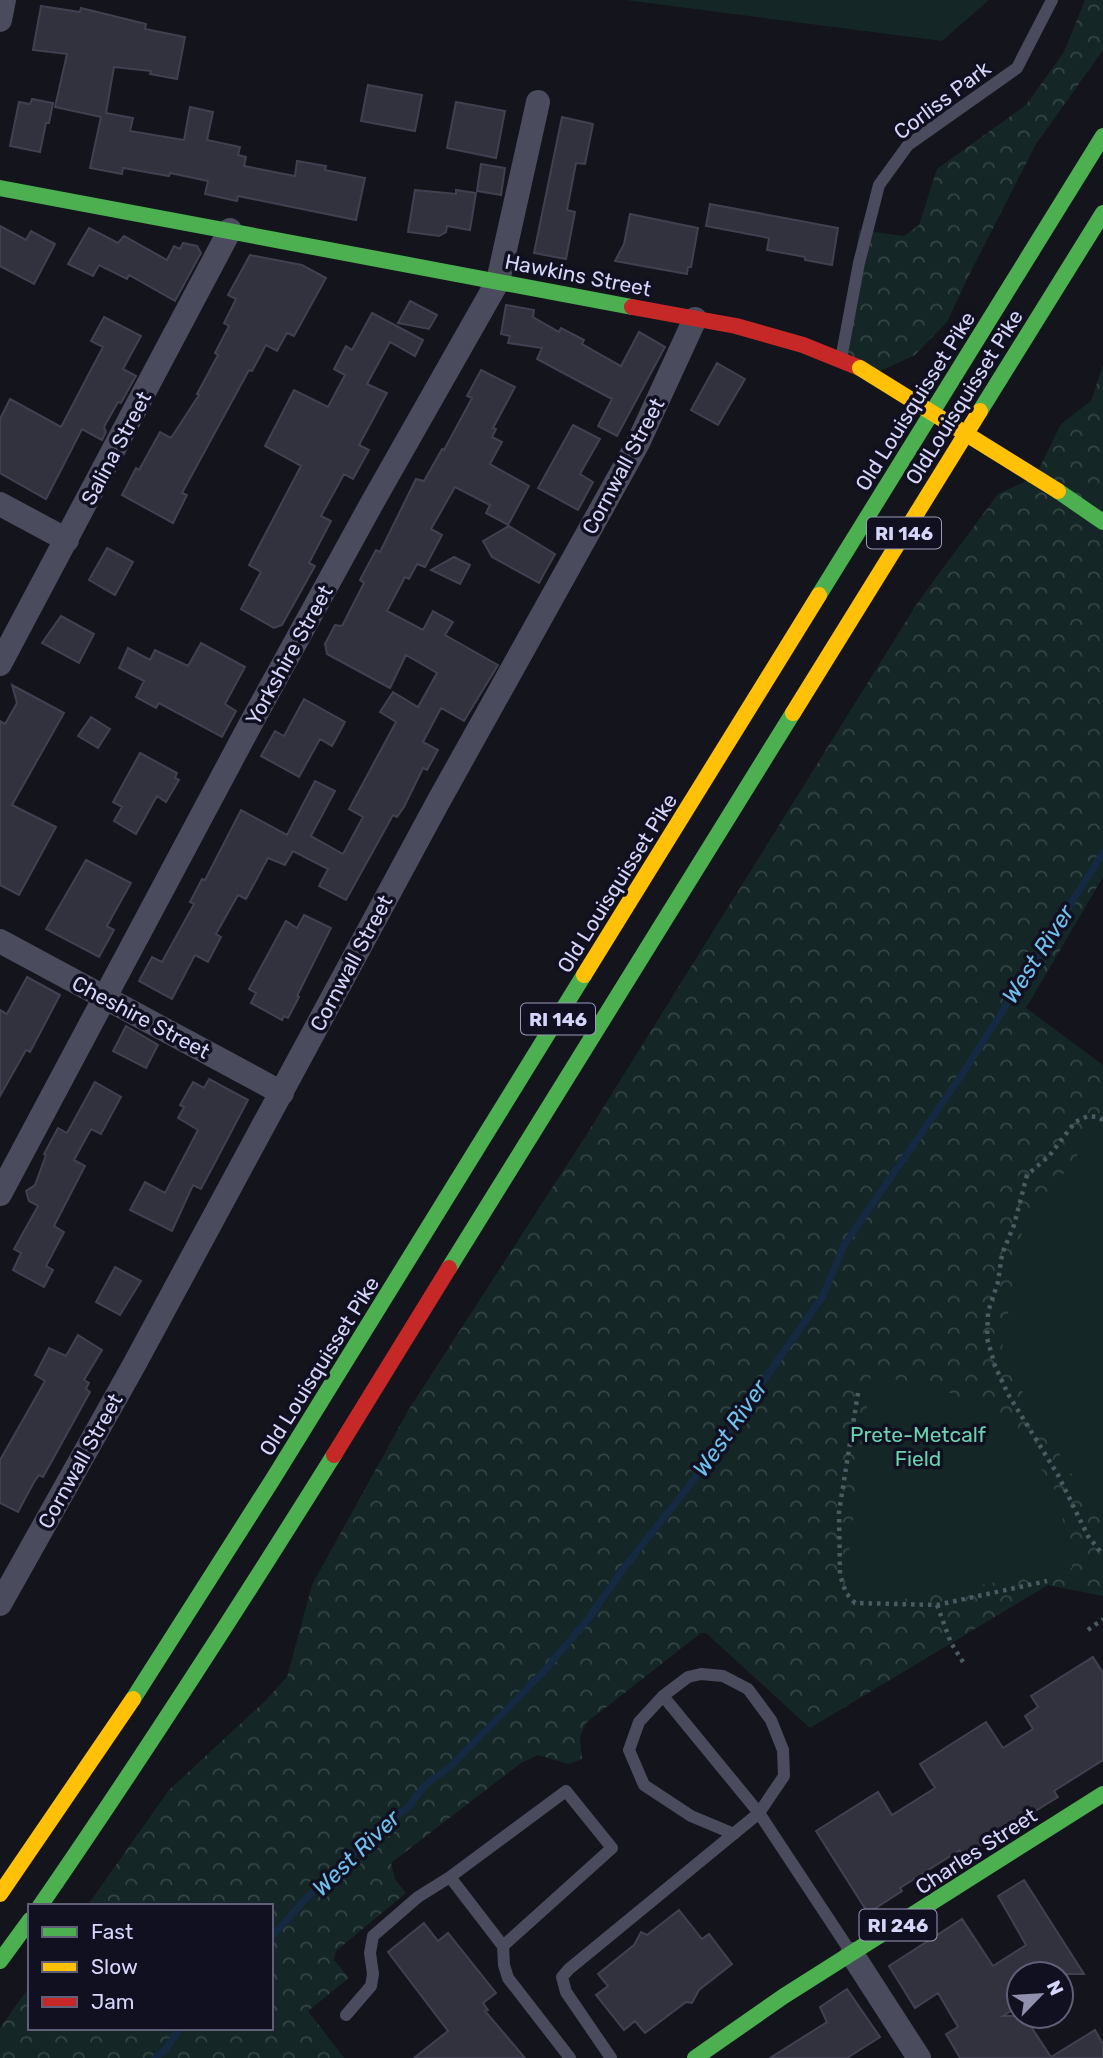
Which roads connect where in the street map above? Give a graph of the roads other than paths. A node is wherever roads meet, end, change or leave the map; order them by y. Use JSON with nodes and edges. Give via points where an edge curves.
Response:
{"nodes":[{"id":1,"x":4,"y":0,"type":"edge"},
{"id":2,"x":1052,"y":0,"type":"edge"},
{"id":3,"x":0,"y":20,"type":"edge"},
{"id":4,"x":538,"y":102,"type":"dead end"},
{"id":5,"x":1103,"y":136,"type":"edge"},
{"id":6,"x":0,"y":188,"type":"edge"},
{"id":7,"x":1103,"y":212,"type":"edge"},
{"id":8,"x":230,"y":230,"type":"junction"},
{"id":9,"x":498,"y":281,"type":"junction"},
{"id":10,"x":695,"y":319,"type":"junction"},
{"id":11,"x":841,"y":360,"type":"junction"},
{"id":12,"x":0,"y":504,"type":"edge"},
{"id":13,"x":1103,"y":522,"type":"edge"},
{"id":14,"x":66,"y":540,"type":"junction"},
{"id":15,"x":0,"y":664,"type":"edge"},
{"id":16,"x":0,"y":941,"type":"edge"},
{"id":17,"x":105,"y":999,"type":"junction"},
{"id":18,"x":282,"y":1093,"type":"junction"},
{"id":19,"x":0,"y":1194,"type":"edge"},
{"id":20,"x":0,"y":1604,"type":"edge"},
{"id":21,"x":663,"y":1696,"type":"junction"},
{"id":22,"x":1103,"y":1794,"type":"edge"},
{"id":23,"x":760,"y":1813,"type":"junction"},
{"id":24,"x":734,"y":1834,"type":"junction"},
{"id":25,"x":450,"y":1877,"type":"junction"},
{"id":26,"x":0,"y":1894,"type":"edge"},
{"id":27,"x":41,"y":1904,"type":"edge"},
{"id":28,"x":28,"y":1923,"type":"edge"},
{"id":29,"x":503,"y":1945,"type":"junction"},
{"id":30,"x":852,"y":1954,"type":"junction"},
{"id":31,"x":0,"y":1961,"type":"edge"},
{"id":32,"x":346,"y":2015,"type":"dead end"},
{"id":33,"x":570,"y":2058,"type":"edge"},
{"id":34,"x":611,"y":2058,"type":"edge"},
{"id":35,"x":695,"y":2058,"type":"edge"},
{"id":36,"x":919,"y":2058,"type":"edge"}],
"edges":[{"from":1,"to":3,"type":"street"},
{"from":2,"to":11,"type":"lane","name":"Corliss Park","via":[[1017,68],[908,145],[879,185]]},
{"from":4,"to":9,"type":"street","name":"Yorkshire Street"},
{"from":5,"to":26,"type":"main road","name":"Old Louisquisset Pike","number":"RI 146","via":[[259,1502],[134,1698]]},
{"from":6,"to":8,"type":"main road","name":"Hawkins Street"},
{"from":7,"to":27,"type":"main road","name":"OldLouisquisset Pike","number":"RI 146","via":[[225,1629]]},
{"from":8,"to":9,"type":"main road","name":"Hawkins Street"},
{"from":8,"to":14,"type":"street","name":"Salina Street"},
{"from":9,"to":10,"type":"main road","name":"Hawkins Street"},
{"from":9,"to":17,"type":"street","name":"Yorkshire Street","via":[[333,573]]},
{"from":10,"to":11,"type":"main road","name":"Hawkins Street","via":[[792,341]]},
{"from":10,"to":18,"type":"street","name":"Cornwall Street","via":[[638,443]]},
{"from":11,"to":13,"type":"main road","name":"Hawkins Street","bridge":true},
{"from":12,"to":14,"type":"street"},
{"from":14,"to":15,"type":"street","name":"Salina Street"},
{"from":16,"to":17,"type":"street","name":"Cheshire Street"},
{"from":17,"to":18,"type":"street","name":"Cheshire Street"},
{"from":17,"to":19,"type":"street","name":"Yorkshire Street"},
{"from":18,"to":20,"type":"street","name":"Cornwall Street"},
{"from":21,"to":23,"type":"lane"},
{"from":21,"to":23,"type":"lane","via":[[688,1677],[701,1674],[723,1676],[748,1689],[771,1720],[783,1750],[785,1776]]},
{"from":21,"to":24,"type":"lane","via":[[639,1722],[629,1749],[644,1785],[691,1816]]},
{"from":22,"to":30,"type":"main road","name":"Charles Street","number":"RI 246"},
{"from":23,"to":24,"type":"lane"},
{"from":23,"to":30,"type":"lane"},
{"from":24,"to":34,"type":"lane","via":[[562,1977],[566,1992]]},
{"from":25,"to":29,"type":"lane"},
{"from":25,"to":29,"type":"lane","via":[[566,1791],[612,1848]]},
{"from":25,"to":32,"type":"lane","via":[[418,1897],[373,1936],[370,1986]]},
{"from":28,"to":31,"type":"main road"},
{"from":29,"to":33,"type":"lane","via":[[508,1978]]},
{"from":30,"to":35,"type":"main road","name":"Charles Street","number":"RI 246"},
{"from":30,"to":36,"type":"street"}]}
